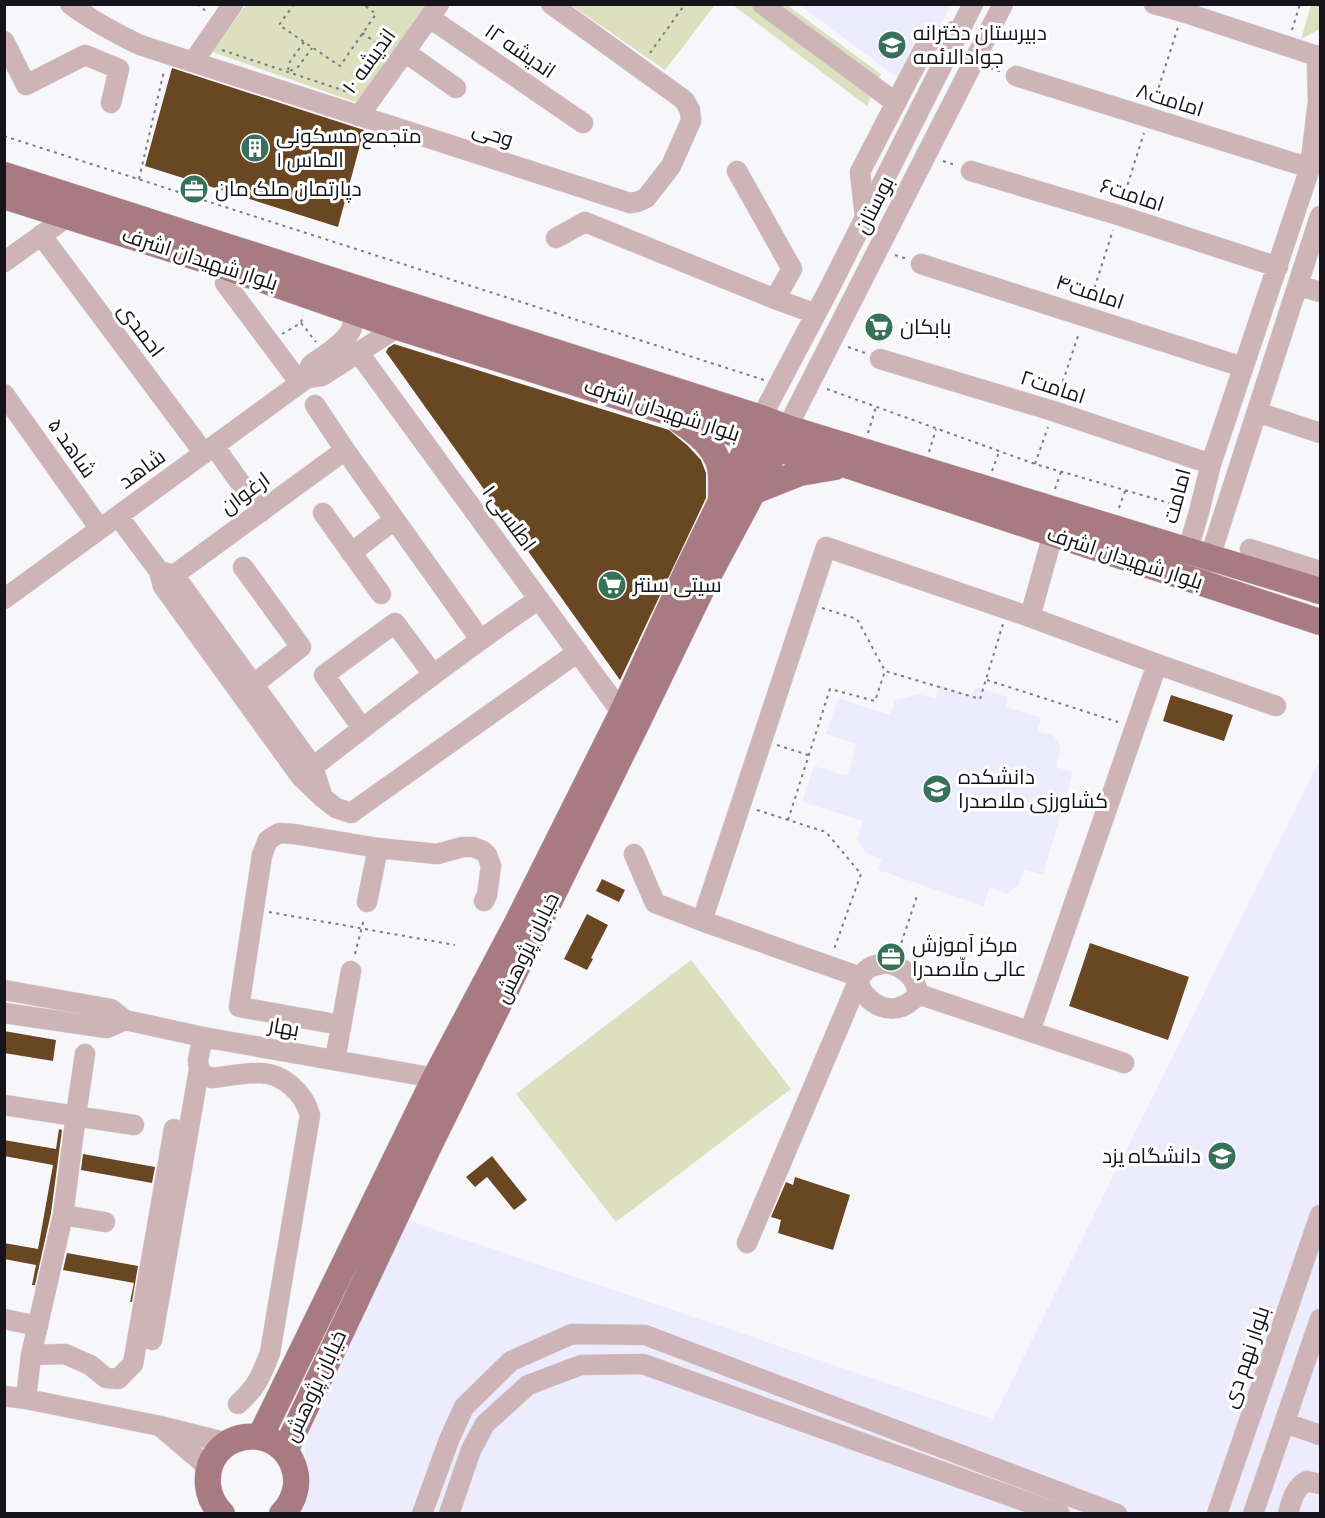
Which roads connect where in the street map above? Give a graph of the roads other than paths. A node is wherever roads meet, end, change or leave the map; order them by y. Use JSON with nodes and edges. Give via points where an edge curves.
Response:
{"nodes":[{"id":1,"x":70,"y":4,"type":"edge"},
{"id":2,"x":233,"y":4,"type":"edge"},
{"id":3,"x":550,"y":4,"type":"edge"},
{"id":4,"x":762,"y":4,"type":"edge"},
{"id":5,"x":973,"y":4,"type":"edge"},
{"id":6,"x":1003,"y":4,"type":"edge"},
{"id":7,"x":1154,"y":4,"type":"edge"},
{"id":8,"x":434,"y":11,"type":"edge"},
{"id":9,"x":961,"y":28,"type":"junction"},
{"id":10,"x":4,"y":41,"type":"edge"},
{"id":11,"x":403,"y":55,"type":"junction"},
{"id":12,"x":1320,"y":56,"type":"edge"},
{"id":13,"x":193,"y":62,"type":"junction"},
{"id":14,"x":1016,"y":76,"type":"road end"},
{"id":15,"x":456,"y":88,"type":"dead end"},
{"id":16,"x":111,"y":103,"type":"dead end"},
{"id":17,"x":896,"y":103,"type":"junction"},
{"id":18,"x":359,"y":116,"type":"junction"},
{"id":19,"x":583,"y":123,"type":"dead end"},
{"id":20,"x":1310,"y":168,"type":"junction"},
{"id":21,"x":737,"y":171,"type":"dead end"},
{"id":22,"x":971,"y":171,"type":"road end"},
{"id":23,"x":4,"y":175,"type":"edge"},
{"id":24,"x":4,"y":196,"type":"edge"},
{"id":25,"x":32,"y":205,"type":"junction"},
{"id":26,"x":4,"y":212,"type":"edge"},
{"id":27,"x":1320,"y":216,"type":"edge"},
{"id":28,"x":67,"y":217,"type":"junction"},
{"id":29,"x":865,"y":217,"type":"junction"},
{"id":30,"x":41,"y":236,"type":"junction"},
{"id":31,"x":556,"y":238,"type":"dead end"},
{"id":32,"x":4,"y":262,"type":"edge"},
{"id":33,"x":921,"y":264,"type":"road end"},
{"id":34,"x":1278,"y":267,"type":"junction"},
{"id":35,"x":242,"y":270,"type":"junction"},
{"id":36,"x":1298,"y":285,"type":"junction"},
{"id":37,"x":829,"y":289,"type":"junction"},
{"id":38,"x":1320,"y":292,"type":"edge"},
{"id":39,"x":775,"y":299,"type":"junction"},
{"id":40,"x":853,"y":299,"type":"junction"},
{"id":41,"x":352,"y":311,"type":"junction"},
{"id":42,"x":816,"y":314,"type":"junction"},
{"id":43,"x":398,"y":327,"type":"junction"},
{"id":44,"x":358,"y":352,"type":"junction"},
{"id":45,"x":880,"y":359,"type":"road end"},
{"id":46,"x":1244,"y":367,"type":"junction"},
{"id":47,"x":304,"y":380,"type":"junction"},
{"id":48,"x":4,"y":394,"type":"edge"},
{"id":49,"x":315,"y":405,"type":"dead end"},
{"id":50,"x":668,"y":411,"type":"junction"},
{"id":51,"x":1257,"y":412,"type":"junction"},
{"id":52,"x":756,"y":428,"type":"junction"},
{"id":53,"x":1320,"y":433,"type":"edge"},
{"id":54,"x":781,"y":439,"type":"junction"},
{"id":55,"x":209,"y":449,"type":"junction"},
{"id":56,"x":345,"y":450,"type":"junction"},
{"id":57,"x":1211,"y":464,"type":"junction"},
{"id":58,"x":846,"y":465,"type":"junction"},
{"id":59,"x":752,"y":492,"type":"junction"},
{"id":60,"x":721,"y":502,"type":"junction"},
{"id":61,"x":261,"y":512,"type":"junction"},
{"id":62,"x":323,"y":513,"type":"dead end"},
{"id":63,"x":118,"y":516,"type":"junction"},
{"id":64,"x":394,"y":520,"type":"junction"},
{"id":65,"x":100,"y":529,"type":"junction"},
{"id":66,"x":1053,"y":534,"type":"junction"},
{"id":67,"x":1250,"y":549,"type":"dead end"},
{"id":68,"x":351,"y":553,"type":"junction"},
{"id":69,"x":1199,"y":553,"type":"junction"},
{"id":70,"x":243,"y":567,"type":"dead end"},
{"id":71,"x":1285,"y":570,"type":"junction"},
{"id":72,"x":1320,"y":571,"type":"edge"},
{"id":73,"x":166,"y":573,"type":"junction"},
{"id":74,"x":1192,"y":580,"type":"junction"},
{"id":75,"x":1320,"y":591,"type":"edge"},
{"id":76,"x":381,"y":594,"type":"dead end"},
{"id":77,"x":4,"y":599,"type":"edge"},
{"id":78,"x":539,"y":600,"type":"junction"},
{"id":79,"x":1030,"y":616,"type":"junction"},
{"id":80,"x":1320,"y":622,"type":"edge"},
{"id":81,"x":480,"y":639,"type":"junction"},
{"id":82,"x":578,"y":652,"type":"junction"},
{"id":83,"x":1157,"y":664,"type":"junction"},
{"id":84,"x":433,"y":674,"type":"junction"},
{"id":85,"x":253,"y":685,"type":"junction"},
{"id":86,"x":1276,"y":706,"type":"dead end"},
{"id":87,"x":622,"y":713,"type":"junction"},
{"id":88,"x":362,"y":728,"type":"junction"},
{"id":89,"x":313,"y":767,"type":"junction"},
{"id":90,"x":323,"y":798,"type":"junction"},
{"id":91,"x":378,"y":848,"type":"junction"},
{"id":92,"x":634,"y":854,"type":"dead end"},
{"id":93,"x":484,"y":901,"type":"dead end"},
{"id":94,"x":367,"y":902,"type":"road end"},
{"id":95,"x":702,"y":921,"type":"junction"},
{"id":96,"x":351,"y":971,"type":"road end"},
{"id":97,"x":860,"y":976,"type":"junction"},
{"id":98,"x":4,"y":990,"type":"edge"},
{"id":99,"x":918,"y":994,"type":"junction"},
{"id":100,"x":4,"y":1013,"type":"edge"},
{"id":101,"x":125,"y":1020,"type":"junction"},
{"id":102,"x":341,"y":1025,"type":"junction"},
{"id":103,"x":1030,"y":1031,"type":"junction"},
{"id":104,"x":203,"y":1037,"type":"junction"},
{"id":105,"x":86,"y":1054,"type":"dead end"},
{"id":106,"x":335,"y":1060,"type":"junction"},
{"id":107,"x":1124,"y":1063,"type":"dead end"},
{"id":108,"x":199,"y":1070,"type":"junction"},
{"id":109,"x":435,"y":1078,"type":"junction"},
{"id":110,"x":4,"y":1105,"type":"edge"},
{"id":111,"x":76,"y":1115,"type":"junction"},
{"id":112,"x":134,"y":1125,"type":"dead end"},
{"id":113,"x":174,"y":1129,"type":"dead end"},
{"id":114,"x":63,"y":1215,"type":"junction"},
{"id":115,"x":1320,"y":1215,"type":"edge"},
{"id":116,"x":105,"y":1222,"type":"dead end"},
{"id":117,"x":747,"y":1243,"type":"dead end"},
{"id":118,"x":4,"y":1319,"type":"edge"},
{"id":119,"x":1320,"y":1319,"type":"edge"},
{"id":120,"x":38,"y":1326,"type":"junction"},
{"id":121,"x":152,"y":1340,"type":"dead end"},
{"id":122,"x":31,"y":1355,"type":"junction"},
{"id":123,"x":4,"y":1396,"type":"edge"},
{"id":124,"x":26,"y":1399,"type":"junction"},
{"id":125,"x":238,"y":1404,"type":"dead end"},
{"id":126,"x":1285,"y":1423,"type":"junction"},
{"id":127,"x":160,"y":1426,"type":"junction"},
{"id":128,"x":1320,"y":1435,"type":"edge"},
{"id":129,"x":260,"y":1437,"type":"junction"},
{"id":130,"x":917,"y":1438,"type":"junction"},
{"id":131,"x":228,"y":1443,"type":"junction"},
{"id":132,"x":285,"y":1451,"type":"junction"},
{"id":133,"x":910,"y":1460,"type":"junction"},
{"id":134,"x":209,"y":1468,"type":"junction"},
{"id":135,"x":1320,"y":1484,"type":"edge"},
{"id":136,"x":222,"y":1514,"type":"edge"},
{"id":137,"x":282,"y":1514,"type":"edge"},
{"id":138,"x":422,"y":1514,"type":"edge"},
{"id":139,"x":449,"y":1514,"type":"edge"},
{"id":140,"x":1060,"y":1514,"type":"edge"},
{"id":141,"x":1117,"y":1514,"type":"edge"},
{"id":142,"x":1217,"y":1514,"type":"edge"},
{"id":143,"x":1253,"y":1514,"type":"edge"},
{"id":144,"x":1288,"y":1514,"type":"edge"}],
"edges":[{"from":1,"to":13,"type":"street","name":"وحی","via":[[140,45]]},
{"from":2,"to":13,"type":"street"},
{"from":3,"to":18,"type":"street","name":"وحی","via":[[684,100],[690,110],[691,121],[671,166],[646,198],[630,203]]},
{"from":4,"to":17,"type":"street"},
{"from":5,"to":9,"type":"street","name":"بوستان"},
{"from":6,"to":40,"type":"street","name":"بوستان"},
{"from":7,"to":12,"type":"street"},
{"from":8,"to":11,"type":"street","name":"اندیشه ۱۰"},
{"from":8,"to":19,"type":"street","name":"اندیشه ۱۲"},
{"from":9,"to":17,"type":"street","via":[[927,43]]},
{"from":9,"to":29,"type":"street","name":"بوستان"},
{"from":10,"to":16,"type":"street","via":[[26,85],[85,55],[119,69]]},
{"from":11,"to":15,"type":"street"},
{"from":11,"to":18,"type":"street","name":"اندیشه ۱۰"},
{"from":12,"to":20,"type":"street","name":"امامت"},
{"from":13,"to":18,"type":"street","name":"وحی"},
{"from":14,"to":20,"type":"street","name":"امامت۸"},
{"from":17,"to":29,"type":"street","via":[[860,172]]},
{"from":20,"to":34,"type":"street","name":"امامت"},
{"from":21,"to":39,"type":"street","via":[[792,269]]},
{"from":22,"to":34,"type":"street","name":"امامت۶"},
{"from":23,"to":35,"type":"main road","name":"بلوار شهیدان اشرف"},
{"from":24,"to":25,"type":"main road","name":"بلوار شهیدان اشرف"},
{"from":25,"to":26,"type":"street"},
{"from":25,"to":28,"type":"main road","name":"بلوار شهیدان اشرف"},
{"from":27,"to":36,"type":"street","name":"امامت"},
{"from":28,"to":30,"type":"street"},
{"from":28,"to":35,"type":"main road","name":"بلوار شهیدان اشرف"},
{"from":29,"to":37,"type":"street","name":"بوستان"},
{"from":30,"to":32,"type":"street"},
{"from":30,"to":55,"type":"street","name":"احمدی"},
{"from":31,"to":39,"type":"street","via":[[585,222]]},
{"from":33,"to":46,"type":"street","name":"امامت۴"},
{"from":34,"to":46,"type":"street","name":"امامت"},
{"from":35,"to":41,"type":"main road","name":"بلوار شهیدان اشرف"},
{"from":35,"to":47,"type":"street","via":[[270,342]]},
{"from":35,"to":52,"type":"main road","name":"بلوار شهیدان اشرف"},
{"from":36,"to":38,"type":"street"},
{"from":36,"to":51,"type":"street","name":"امامت"},
{"from":37,"to":40,"type":"street"},
{"from":37,"to":42,"type":"street","name":"بوستان"},
{"from":39,"to":42,"type":"street"},
{"from":40,"to":54,"type":"street","name":"بوستان"},
{"from":41,"to":43,"type":"main road","name":"بلوار شهیدان اشرف"},
{"from":41,"to":47,"type":"street","name":"شاهد","via":[[353,321],[346,338],[311,365]]},
{"from":42,"to":52,"type":"street","name":"بوستان"},
{"from":43,"to":44,"type":"street","name":"شاهد"},
{"from":43,"to":50,"type":"main road","name":"بلوار شهیدان اشرف"},
{"from":44,"to":47,"type":"street","name":"شاهد","via":[[322,376]]},
{"from":44,"to":78,"type":"street","name":"اطلسی ۱"},
{"from":45,"to":57,"type":"street","name":"امامت۲"},
{"from":46,"to":57,"type":"street","name":"امامت"},
{"from":47,"to":55,"type":"street","name":"شاهد"},
{"from":48,"to":65,"type":"street","name":"شاهد ۵"},
{"from":49,"to":56,"type":"street"},
{"from":50,"to":52,"type":"main road","name":"بلوار شهیدان اشرف"},
{"from":50,"to":60,"type":"main road","via":[[700,435],[713,451],[720,466]]},
{"from":51,"to":53,"type":"street"},
{"from":51,"to":69,"type":"street","name":"امامت"},
{"from":52,"to":54,"type":"main road","name":"بلوار شهیدان اشرف"},
{"from":52,"to":60,"type":"main road","name":"خیابان پژوهش"},
{"from":54,"to":58,"type":"main road","name":"بلوار شهیدان اشرف"},
{"from":54,"to":59,"type":"main road","name":"خیابان پژوهش"},
{"from":54,"to":69,"type":"main road","name":"بلوار شهیدان اشرف"},
{"from":55,"to":61,"type":"street","name":"احمدی"},
{"from":55,"to":63,"type":"street","name":"شاهد"},
{"from":56,"to":61,"type":"street","name":"ارغوان"},
{"from":56,"to":64,"type":"street"},
{"from":57,"to":69,"type":"street","name":"امامت","via":[[1199,512]]},
{"from":58,"to":59,"type":"main road","via":[[800,473]]},
{"from":58,"to":66,"type":"main road","name":"بلوار شهیدان اشرف"},
{"from":59,"to":132,"type":"main road","name":"خیابان پژوهش","via":[[428,1150]]},
{"from":60,"to":87,"type":"main road","name":"خیابان پژوهش"},
{"from":61,"to":73,"type":"street","name":"ارغوان"},
{"from":62,"to":68,"type":"street"},
{"from":63,"to":65,"type":"street","name":"شاهد"},
{"from":63,"to":73,"type":"street"},
{"from":64,"to":68,"type":"street"},
{"from":64,"to":81,"type":"street"},
{"from":65,"to":77,"type":"street","name":"شاهد"},
{"from":66,"to":74,"type":"main road","name":"بلوار شهیدان اشرف"},
{"from":66,"to":79,"type":"street"},
{"from":67,"to":71,"type":"street"},
{"from":68,"to":76,"type":"street"},
{"from":69,"to":71,"type":"main road","name":"بلوار شهیدان اشرف"},
{"from":69,"to":74,"type":"street","name":"امامت"},
{"from":70,"to":85,"type":"street","via":[[301,647]]},
{"from":71,"to":72,"type":"street"},
{"from":71,"to":75,"type":"main road","name":"بلوار شهیدان اشرف"},
{"from":73,"to":85,"type":"street"},
{"from":73,"to":90,"type":"street","via":[[162,586],[301,777]]},
{"from":74,"to":80,"type":"main road","name":"بلوار شهیدان اشرف"},
{"from":78,"to":81,"type":"street"},
{"from":78,"to":82,"type":"street","name":"اطلسی ۱"},
{"from":79,"to":83,"type":"street","via":[[1084,631]]},
{"from":79,"to":95,"type":"street","via":[[839,547],[826,547],[753,749],[741,805],[724,831]]},
{"from":81,"to":84,"type":"street"},
{"from":82,"to":87,"type":"street","name":"اطلسی ۱"},
{"from":82,"to":90,"type":"street","via":[[351,813]]},
{"from":83,"to":86,"type":"street"},
{"from":83,"to":103,"type":"street"},
{"from":84,"to":88,"type":"street"},
{"from":84,"to":88,"type":"street","via":[[395,622],[324,675]]},
{"from":85,"to":89,"type":"street"},
{"from":87,"to":109,"type":"main road","name":"خیابان پژوهش"},
{"from":88,"to":89,"type":"street"},
{"from":89,"to":90,"type":"street"},
{"from":91,"to":93,"type":"street","via":[[437,854],[463,847],[477,848],[487,855],[491,866]]},
{"from":91,"to":94,"type":"street"},
{"from":91,"to":102,"type":"street","via":[[279,833],[268,840],[262,855],[240,1007]]},
{"from":92,"to":95,"type":"street","via":[[655,903]]},
{"from":95,"to":97,"type":"street"},
{"from":96,"to":102,"type":"street"},
{"from":97,"to":99,"type":"street","via":[[874,965],[895,964],[909,973]]},
{"from":97,"to":99,"type":"street","via":[[863,993],[884,1008],[911,1003]]},
{"from":97,"to":117,"type":"street"},
{"from":98,"to":101,"type":"street","name":"بهار","via":[[111,1009]]},
{"from":99,"to":103,"type":"street"},
{"from":100,"to":101,"type":"street","name":"بهار","via":[[107,1028]]},
{"from":101,"to":104,"type":"street","name":"بهار"},
{"from":102,"to":106,"type":"street"},
{"from":103,"to":107,"type":"street"},
{"from":104,"to":106,"type":"street","name":"بهار"},
{"from":104,"to":108,"type":"street"},
{"from":105,"to":111,"type":"street"},
{"from":106,"to":109,"type":"street","name":"بهار"},
{"from":108,"to":121,"type":"street"},
{"from":108,"to":125,"type":"street","via":[[212,1078],[272,1075],[292,1086],[310,1115],[270,1353],[251,1392]]},
{"from":109,"to":129,"type":"main road","name":"خیابان پژوهش"},
{"from":110,"to":111,"type":"street"},
{"from":111,"to":112,"type":"street"},
{"from":111,"to":114,"type":"street"},
{"from":113,"to":122,"type":"street","via":[[133,1364],[118,1379],[106,1378],[90,1365],[65,1354]]},
{"from":114,"to":116,"type":"street"},
{"from":114,"to":120,"type":"street"},
{"from":115,"to":142,"type":"street","name":"بلوار نهم دی"},
{"from":118,"to":120,"type":"street"},
{"from":119,"to":126,"type":"street"},
{"from":120,"to":122,"type":"street"},
{"from":122,"to":124,"type":"street"},
{"from":123,"to":124,"type":"street"},
{"from":124,"to":127,"type":"street"},
{"from":126,"to":128,"type":"street"},
{"from":126,"to":143,"type":"street"},
{"from":127,"to":131,"type":"street"},
{"from":127,"to":134,"type":"street"},
{"from":129,"to":131,"type":"main road","via":[[243,1437]]},
{"from":129,"to":132,"type":"main road"},
{"from":130,"to":133,"type":"street"},
{"from":130,"to":138,"type":"street","via":[[645,1335],[572,1334],[511,1361],[464,1407]]},
{"from":130,"to":141,"type":"street"},
{"from":131,"to":134,"type":"main road"},
{"from":132,"to":137,"type":"main road","via":[[296,1474],[296,1488]]},
{"from":133,"to":139,"type":"street","via":[[643,1364],[581,1365],[528,1385],[485,1424],[471,1450]]},
{"from":133,"to":140,"type":"street"},
{"from":134,"to":136,"type":"main road","via":[[208,1490]]},
{"from":135,"to":144,"type":"street","via":[[1310,1481],[1299,1486]]}]}
